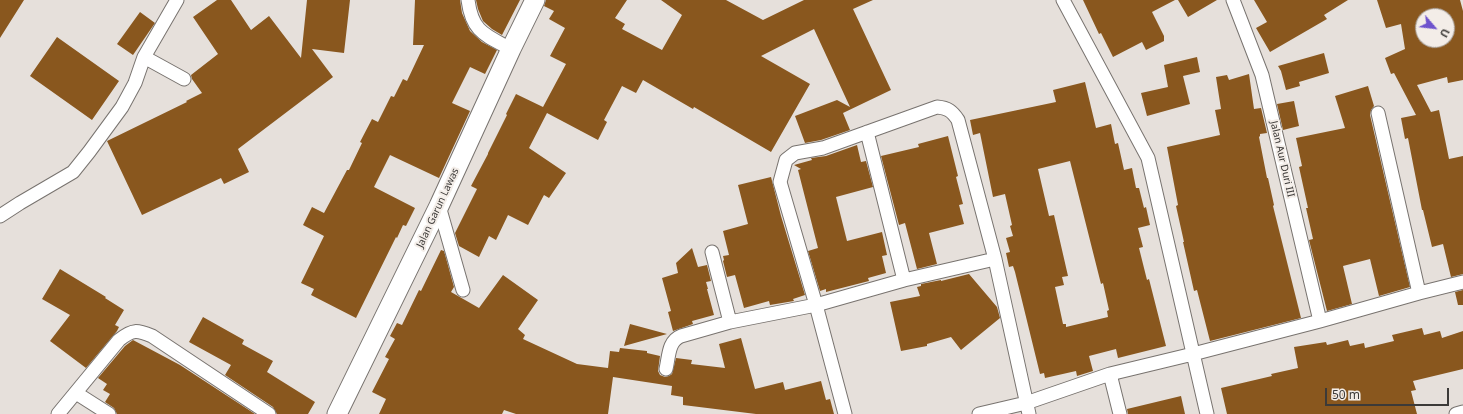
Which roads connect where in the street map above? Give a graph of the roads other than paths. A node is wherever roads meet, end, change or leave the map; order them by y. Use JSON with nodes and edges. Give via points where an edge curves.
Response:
{"nodes":[{"id":1,"x":177,"y":0,"type":"edge"},
{"id":2,"x":468,"y":0,"type":"edge"},
{"id":3,"x":535,"y":0,"type":"edge"},
{"id":4,"x":1063,"y":0,"type":"edge"},
{"id":5,"x":1233,"y":0,"type":"edge"},
{"id":6,"x":510,"y":49,"type":"junction"},
{"id":7,"x":144,"y":57,"type":"junction"},
{"id":8,"x":184,"y":79,"type":"dead end"},
{"id":9,"x":1378,"y":113,"type":"dead end"},
{"id":10,"x":867,"y":132,"type":"junction"},
{"id":11,"x":439,"y":206,"type":"junction"},
{"id":12,"x":0,"y":216,"type":"edge"},
{"id":13,"x":712,"y":252,"type":"dead end"},
{"id":14,"x":995,"y":259,"type":"junction"},
{"id":15,"x":904,"y":280,"type":"junction"},
{"id":16,"x":1463,"y":282,"type":"edge"},
{"id":17,"x":463,"y":290,"type":"dead end"},
{"id":18,"x":1419,"y":293,"type":"junction"},
{"id":19,"x":816,"y":305,"type":"junction"},
{"id":20,"x":1320,"y":321,"type":"junction"},
{"id":21,"x":730,"y":322,"type":"junction"},
{"id":22,"x":1193,"y":354,"type":"junction"},
{"id":23,"x":666,"y":369,"type":"dead end"},
{"id":24,"x":1110,"y":374,"type":"junction"},
{"id":25,"x":76,"y":393,"type":"junction"},
{"id":26,"x":1028,"y":408,"type":"edge"},
{"id":27,"x":1463,"y":412,"type":"edge"},
{"id":28,"x":58,"y":414,"type":"edge"},
{"id":29,"x":110,"y":414,"type":"edge"},
{"id":30,"x":269,"y":414,"type":"edge"},
{"id":31,"x":337,"y":414,"type":"edge"},
{"id":32,"x":845,"y":414,"type":"edge"},
{"id":33,"x":979,"y":414,"type":"edge"},
{"id":34,"x":1120,"y":414,"type":"edge"},
{"id":35,"x":1207,"y":414,"type":"edge"},
{"id":36,"x":1456,"y":414,"type":"edge"}],
"edges":[{"from":1,"to":7,"type":"street"},
{"from":2,"to":6,"type":"street","via":[[475,25],[490,38]]},
{"from":3,"to":6,"type":"main road","name":"Jalan Garun Lawas"},
{"from":4,"to":22,"type":"street","via":[[1148,158]]},
{"from":5,"to":20,"type":"street","name":"Jalan Aur Duri III","via":[[1262,75]]},
{"from":6,"to":11,"type":"main road","name":"Jalan Garun Lawas"},
{"from":7,"to":8,"type":"street"},
{"from":7,"to":12,"type":"street","via":[[135,83],[122,107],[73,172]]},
{"from":9,"to":18,"type":"street"},
{"from":10,"to":14,"type":"street","via":[[937,107],[952,112],[958,120]]},
{"from":10,"to":15,"type":"street"},
{"from":10,"to":19,"type":"street","via":[[823,148],[795,153],[786,160],[782,169],[780,182]]},
{"from":11,"to":17,"type":"street"},
{"from":11,"to":31,"type":"main road","name":"Jalan Garun Lawas"},
{"from":13,"to":21,"type":"street"},
{"from":14,"to":15,"type":"street"},
{"from":14,"to":26,"type":"street"},
{"from":15,"to":19,"type":"street"},
{"from":16,"to":18,"type":"street"},
{"from":18,"to":20,"type":"street"},
{"from":19,"to":21,"type":"street"},
{"from":19,"to":32,"type":"street"},
{"from":20,"to":22,"type":"street"},
{"from":21,"to":23,"type":"street","via":[[678,337],[670,348]]},
{"from":22,"to":24,"type":"street"},
{"from":22,"to":35,"type":"street"},
{"from":24,"to":26,"type":"street"},
{"from":24,"to":34,"type":"street"},
{"from":25,"to":28,"type":"street"},
{"from":25,"to":29,"type":"street"},
{"from":25,"to":30,"type":"street","via":[[120,340],[130,332],[137,331],[152,336]]},
{"from":26,"to":33,"type":"street"},
{"from":27,"to":36,"type":"street"}]}
